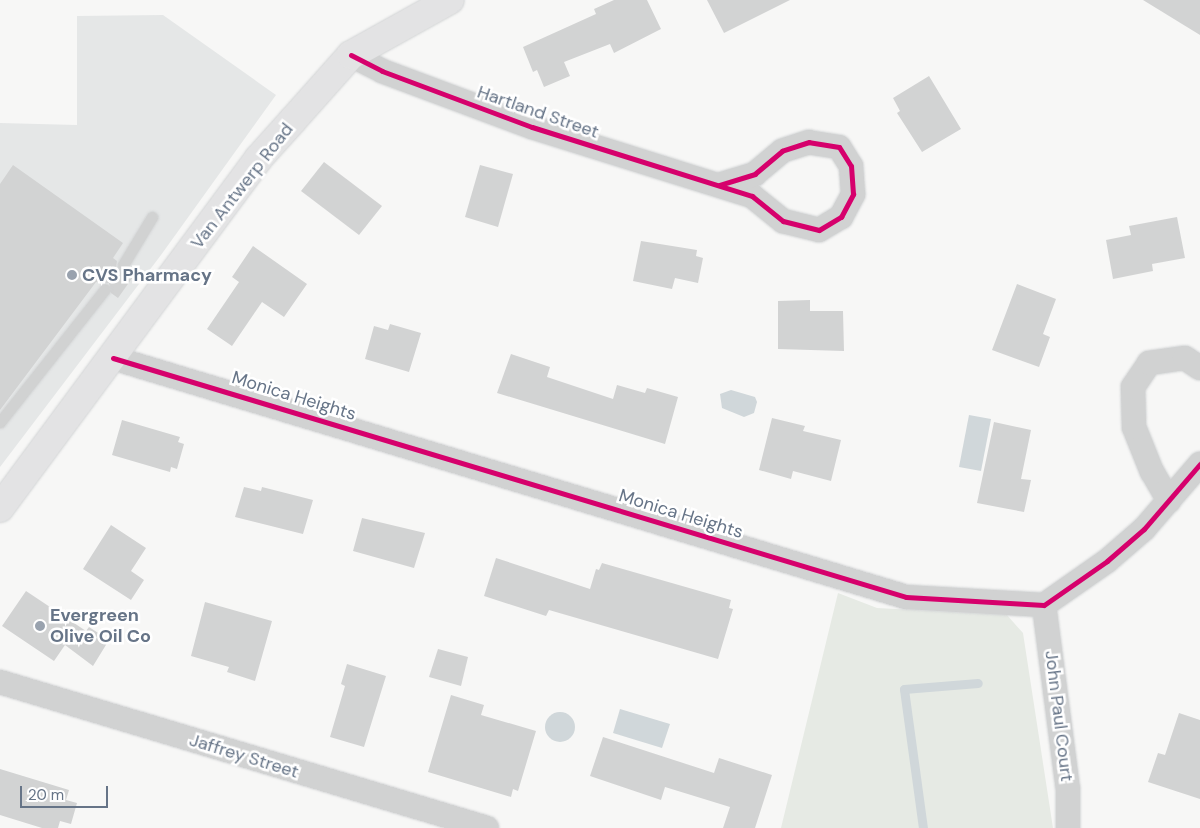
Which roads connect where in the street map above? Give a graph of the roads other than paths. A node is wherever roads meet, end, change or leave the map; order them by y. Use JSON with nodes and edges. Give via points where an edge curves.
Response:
{"nodes":[{"id":1,"x":450,"y":0,"type":"edge"},
{"id":2,"x":351,"y":55,"type":"junction"},
{"id":3,"x":720,"y":185,"type":"junction"},
{"id":4,"x":152,"y":217,"type":"dead end"},
{"id":5,"x":123,"y":265,"type":"dead end"},
{"id":6,"x":106,"y":289,"type":"dead end"},
{"id":7,"x":113,"y":358,"type":"junction"},
{"id":8,"x":1200,"y":368,"type":"edge"},
{"id":9,"x":0,"y":422,"type":"edge"},
{"id":10,"x":1200,"y":464,"type":"edge"},
{"id":11,"x":1169,"y":501,"type":"junction"},
{"id":12,"x":0,"y":508,"type":"edge"},
{"id":13,"x":1044,"y":605,"type":"junction"},
{"id":14,"x":0,"y":682,"type":"edge"},
{"id":15,"x":487,"y":828,"type":"edge"},
{"id":16,"x":1068,"y":828,"type":"edge"}],
"edges":[{"from":1,"to":2,"type":"street","name":"Van Antwerp Road"},
{"from":2,"to":3,"type":"street","name":"Hartland Street","via":[[532,127]]},
{"from":2,"to":7,"type":"street","name":"Van Antwerp Road","via":[[258,160]]},
{"from":3,"to":3,"type":"street","name":"Hartland Street","via":[[752,196],[784,221],[819,230],[841,218],[853,194],[851,166],[839,147],[810,142],[782,151],[755,174]]},
{"from":4,"to":5,"type":"lane"},
{"from":6,"to":9,"type":"lane"},
{"from":7,"to":12,"type":"street","name":"Van Antwerp Road"},
{"from":7,"to":13,"type":"street","name":"Monica Heights","via":[[906,596]]},
{"from":8,"to":11,"type":"street","via":[[1185,358],[1149,364],[1133,387],[1134,427],[1152,472]]},
{"from":10,"to":11,"type":"street"},
{"from":11,"to":13,"type":"street","via":[[1107,561]]},
{"from":13,"to":16,"type":"street","name":"John Paul Court","via":[[1068,789]]},
{"from":14,"to":15,"type":"street","name":"Jaffrey Street"}]}
